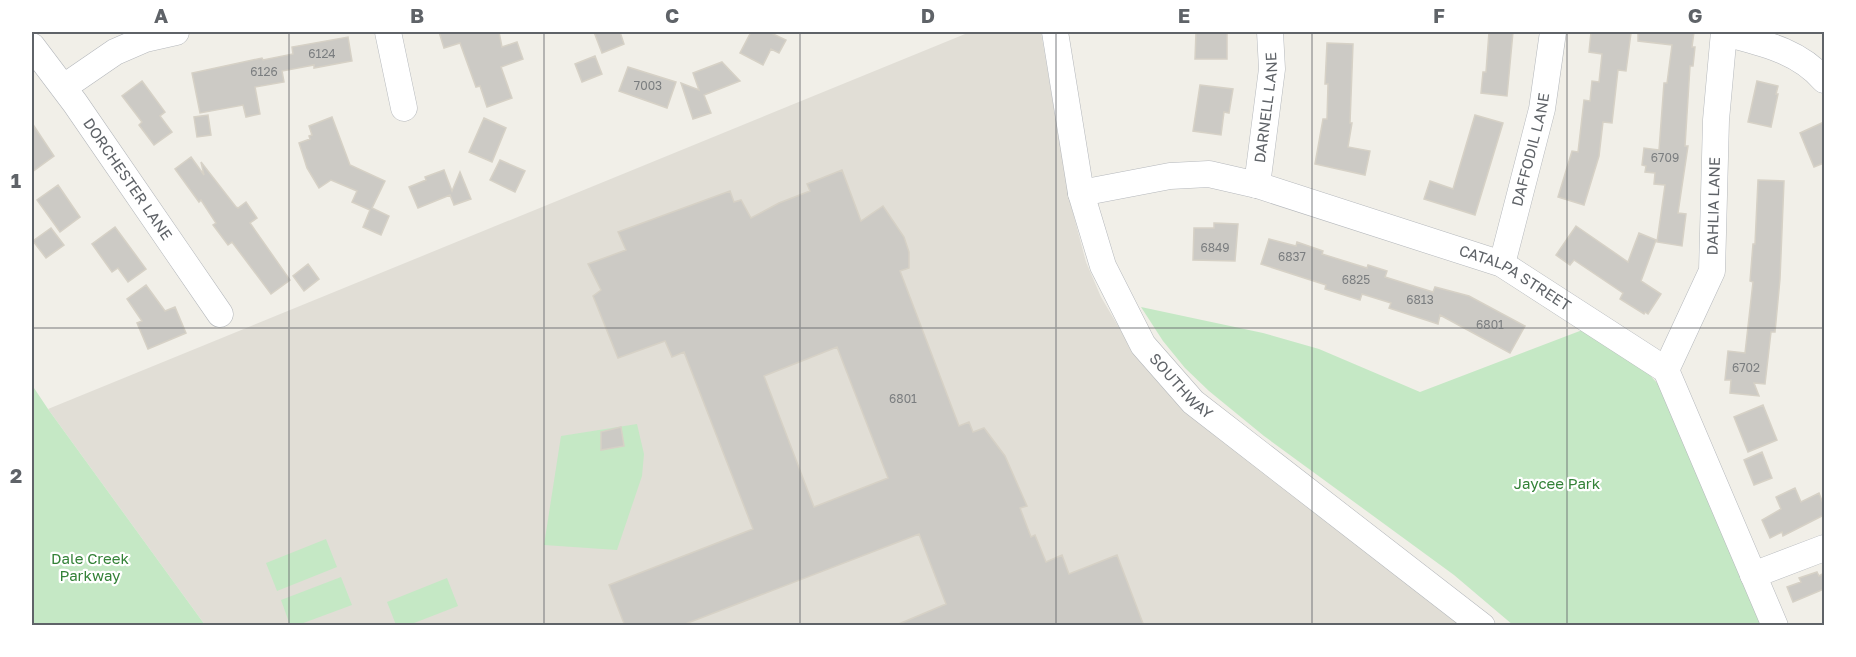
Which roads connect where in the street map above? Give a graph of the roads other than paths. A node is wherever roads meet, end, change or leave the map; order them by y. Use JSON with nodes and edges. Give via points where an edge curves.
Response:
{"nodes":[{"id":1,"x":176,"y":32,"type":"edge"},
{"id":2,"x":388,"y":32,"type":"edge"},
{"id":3,"x":1055,"y":32,"type":"edge"},
{"id":4,"x":1270,"y":32,"type":"edge"},
{"id":5,"x":1552,"y":32,"type":"edge"},
{"id":6,"x":1724,"y":32,"type":"edge"},
{"id":7,"x":32,"y":45,"type":"edge"},
{"id":8,"x":1824,"y":80,"type":"edge"},
{"id":9,"x":64,"y":87,"type":"junction"},
{"id":10,"x":404,"y":108,"type":"dead end"},
{"id":11,"x":1257,"y":185,"type":"junction"},
{"id":12,"x":1081,"y":193,"type":"junction"},
{"id":13,"x":1502,"y":264,"type":"junction"},
{"id":14,"x":220,"y":314,"type":"dead end"},
{"id":15,"x":1666,"y":370,"type":"junction"},
{"id":16,"x":1824,"y":548,"type":"edge"},
{"id":17,"x":1753,"y":575,"type":"junction"},
{"id":18,"x":1482,"y":626,"type":"edge"},
{"id":19,"x":1775,"y":626,"type":"edge"}],
"edges":[{"from":1,"to":9,"type":"street","via":[[145,39],[115,52]]},
{"from":2,"to":10,"type":"street"},
{"from":3,"to":12,"type":"street","name":"SOUTHWAY"},
{"from":4,"to":11,"type":"street","name":"DARNELL LANE","via":[[1272,69]]},
{"from":5,"to":13,"type":"street","name":"DAFFODIL LANE","via":[[1542,109]]},
{"from":6,"to":8,"type":"street","via":[[1774,46],[1814,69]]},
{"from":6,"to":15,"type":"street","name":"DAHLIA LANE","via":[[1716,120],[1712,271]]},
{"from":7,"to":9,"type":"street","name":"DORCHESTER LANE"},
{"from":9,"to":14,"type":"street","name":"DORCHESTER LANE"},
{"from":11,"to":12,"type":"street","name":"CATALPA STREET","via":[[1209,174],[1170,176]]},
{"from":11,"to":13,"type":"street","name":"CATALPA STREET"},
{"from":12,"to":18,"type":"street","name":"SOUTHWAY","via":[[1103,266],[1143,345],[1193,402]]},
{"from":13,"to":15,"type":"street","name":"CATALPA STREET"},
{"from":15,"to":17,"type":"street"},
{"from":16,"to":17,"type":"street"},
{"from":17,"to":19,"type":"street"}]}
